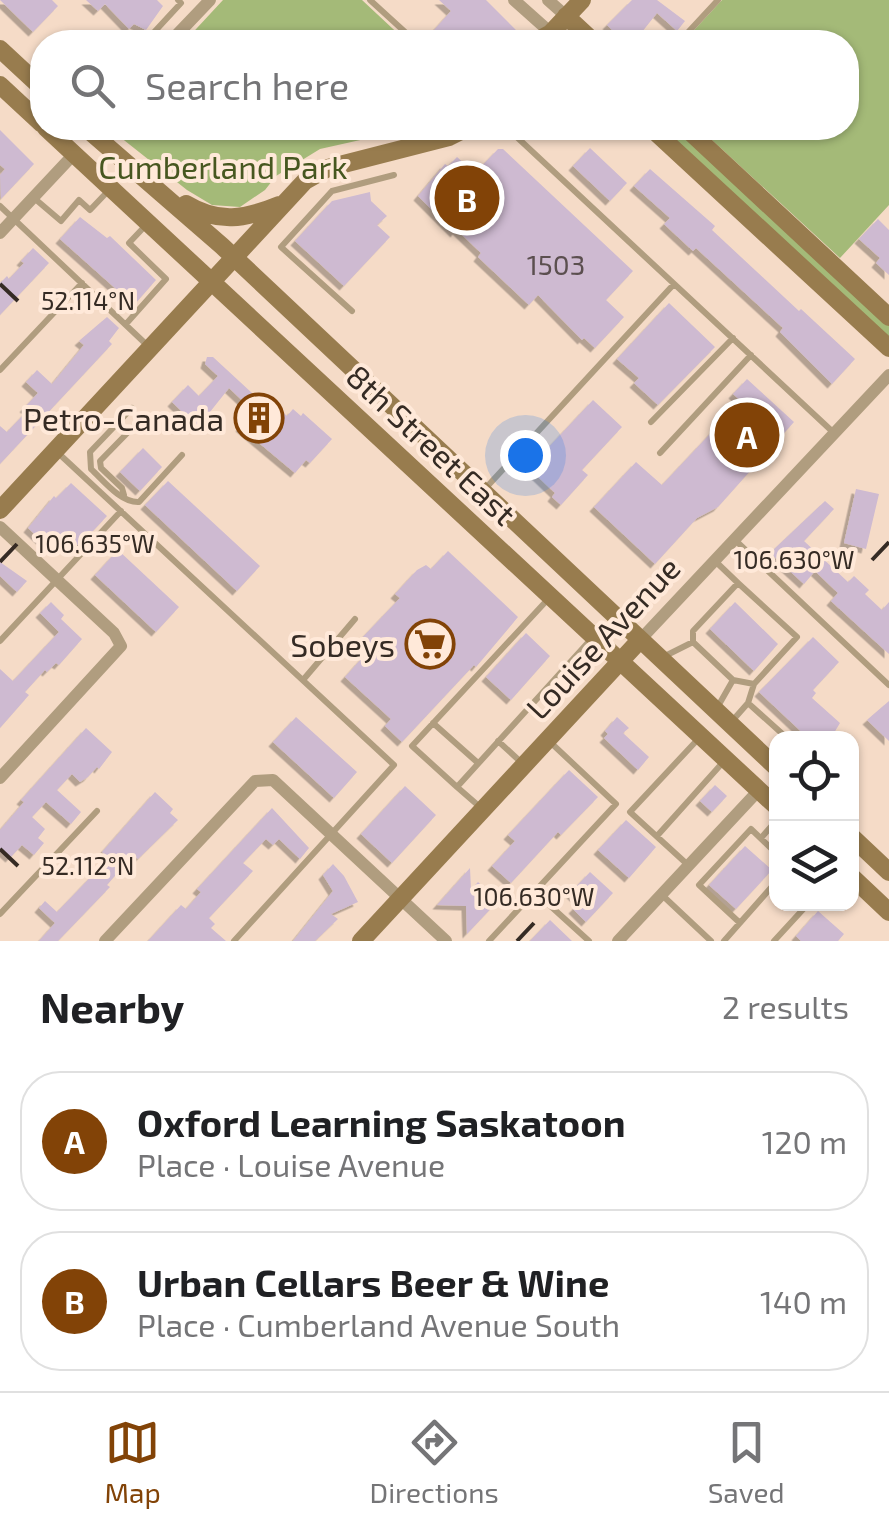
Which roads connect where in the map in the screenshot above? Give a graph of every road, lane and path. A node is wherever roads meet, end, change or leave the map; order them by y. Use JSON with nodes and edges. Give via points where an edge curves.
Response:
{"nodes":[{"id":1,"x":210,"y":0,"type":"edge"},
{"id":2,"x":370,"y":0,"type":"edge"},
{"id":3,"x":514,"y":0,"type":"edge"},
{"id":4,"x":548,"y":0,"type":"edge"},
{"id":5,"x":582,"y":0,"type":"edge"},
{"id":6,"x":718,"y":0,"type":"edge"},
{"id":7,"x":180,"y":2,"type":"edge"},
{"id":8,"x":195,"y":16,"type":"junction"},
{"id":9,"x":566,"y":16,"type":"junction"},
{"id":10,"x":156,"y":30,"type":"edge"},
{"id":11,"x":182,"y":30,"type":"edge"},
{"id":12,"x":403,"y":30,"type":"edge"},
{"id":13,"x":540,"y":30,"type":"edge"},
{"id":14,"x":556,"y":30,"type":"edge"},
{"id":15,"x":581,"y":30,"type":"edge"},
{"id":16,"x":690,"y":30,"type":"edge"},
{"id":17,"x":0,"y":49,"type":"edge"},
{"id":18,"x":30,"y":77,"type":"edge"},
{"id":19,"x":0,"y":86,"type":"edge"},
{"id":20,"x":30,"y":113,"type":"edge"},
{"id":21,"x":59,"y":140,"type":"edge"},
{"id":22,"x":103,"y":140,"type":"edge"},
{"id":23,"x":426,"y":140,"type":"edge"},
{"id":24,"x":438,"y":140,"type":"edge"},
{"id":25,"x":520,"y":140,"type":"edge"},
{"id":26,"x":664,"y":140,"type":"edge"},
{"id":27,"x":699,"y":140,"type":"edge"},
{"id":28,"x":417,"y":146,"type":"junction"},
{"id":29,"x":74,"y":154,"type":"junction"},
{"id":30,"x":394,"y":175,"type":"dead end"},
{"id":31,"x":154,"y":184,"type":"junction"},
{"id":32,"x":111,"y":188,"type":"junction"},
{"id":33,"x":34,"y":198,"type":"junction"},
{"id":34,"x":284,"y":203,"type":"junction"},
{"id":35,"x":0,"y":206,"type":"edge"},
{"id":36,"x":14,"y":219,"type":"junction"},
{"id":37,"x":148,"y":223,"type":"junction"},
{"id":38,"x":0,"y":234,"type":"edge"},
{"id":39,"x":234,"y":257,"type":"junction"},
{"id":40,"x":211,"y":282,"type":"junction"},
{"id":41,"x":82,"y":283,"type":"junction"},
{"id":42,"x":674,"y":284,"type":"junction"},
{"id":43,"x":352,"y":312,"type":"dead end"},
{"id":44,"x":889,"y":317,"type":"edge"},
{"id":45,"x":126,"y":324,"type":"junction"},
{"id":46,"x":733,"y":338,"type":"junction"},
{"id":47,"x":150,"y":347,"type":"junction"},
{"id":48,"x":889,"y":348,"type":"edge"},
{"id":49,"x":751,"y":355,"type":"junction"},
{"id":50,"x":0,"y":370,"type":"edge"},
{"id":51,"x":889,"y":375,"type":"edge"},
{"id":52,"x":132,"y":408,"type":"dead end"},
{"id":53,"x":142,"y":418,"type":"dead end"},
{"id":54,"x":650,"y":422,"type":"dead end"},
{"id":55,"x":835,"y":434,"type":"junction"},
{"id":56,"x":55,"y":450,"type":"junction"},
{"id":57,"x":660,"y":454,"type":"dead end"},
{"id":58,"x":182,"y":455,"type":"dead end"},
{"id":59,"x":482,"y":492,"type":"junction"},
{"id":60,"x":124,"y":496,"type":"junction"},
{"id":61,"x":458,"y":508,"type":"junction"},
{"id":62,"x":0,"y":510,"type":"edge"},
{"id":63,"x":121,"y":511,"type":"junction"},
{"id":64,"x":0,"y":527,"type":"edge"},
{"id":65,"x":734,"y":540,"type":"junction"},
{"id":66,"x":714,"y":560,"type":"junction"},
{"id":67,"x":559,"y":564,"type":"junction"},
{"id":68,"x":56,"y":580,"type":"junction"},
{"id":69,"x":738,"y":583,"type":"junction"},
{"id":70,"x":551,"y":596,"type":"junction"},
{"id":71,"x":355,"y":619,"type":"dead end"},
{"id":72,"x":594,"y":636,"type":"junction"},
{"id":73,"x":640,"y":640,"type":"junction"},
{"id":74,"x":0,"y":641,"type":"edge"},
{"id":75,"x":693,"y":642,"type":"junction"},
{"id":76,"x":660,"y":658,"type":"junction"},
{"id":77,"x":621,"y":661,"type":"junction"},
{"id":78,"x":303,"y":680,"type":"junction"},
{"id":79,"x":733,"y":680,"type":"junction"},
{"id":80,"x":754,"y":684,"type":"junction"},
{"id":81,"x":889,"y":686,"type":"edge"},
{"id":82,"x":748,"y":703,"type":"junction"},
{"id":83,"x":723,"y":717,"type":"junction"},
{"id":84,"x":434,"y":723,"type":"junction"},
{"id":85,"x":779,"y":731,"type":"edge"},
{"id":86,"x":701,"y":736,"type":"junction"},
{"id":87,"x":548,"y":740,"type":"junction"},
{"id":88,"x":498,"y":741,"type":"junction"},
{"id":89,"x":726,"y":760,"type":"junction"},
{"id":90,"x":769,"y":760,"type":"edge"},
{"id":91,"x":478,"y":764,"type":"junction"},
{"id":92,"x":524,"y":765,"type":"junction"},
{"id":93,"x":0,"y":778,"type":"edge"},
{"id":94,"x":457,"y":786,"type":"junction"},
{"id":95,"x":759,"y":790,"type":"junction"},
{"id":96,"x":769,"y":799,"type":"edge"},
{"id":97,"x":482,"y":810,"type":"junction"},
{"id":98,"x":97,"y":811,"type":"dead end"},
{"id":99,"x":769,"y":828,"type":"edge"},
{"id":100,"x":332,"y":835,"type":"junction"},
{"id":101,"x":656,"y":836,"type":"junction"},
{"id":102,"x":716,"y":836,"type":"junction"},
{"id":103,"x":760,"y":838,"type":"junction"},
{"id":104,"x":859,"y":844,"type":"edge"},
{"id":105,"x":769,"y":846,"type":"edge"},
{"id":106,"x":732,"y":850,"type":"junction"},
{"id":107,"x":688,"y":865,"type":"junction"},
{"id":108,"x":889,"y":872,"type":"edge"},
{"id":109,"x":859,"y":884,"type":"edge"},
{"id":110,"x":769,"y":890,"type":"edge"},
{"id":111,"x":535,"y":892,"type":"junction"},
{"id":112,"x":662,"y":894,"type":"junction"},
{"id":113,"x":400,"y":898,"type":"junction"},
{"id":114,"x":802,"y":911,"type":"edge"},
{"id":115,"x":889,"y":912,"type":"edge"},
{"id":116,"x":0,"y":914,"type":"edge"},
{"id":117,"x":740,"y":923,"type":"junction"},
{"id":118,"x":105,"y":941,"type":"edge"},
{"id":119,"x":234,"y":941,"type":"edge"},
{"id":120,"x":361,"y":941,"type":"edge"},
{"id":121,"x":446,"y":941,"type":"edge"},
{"id":122,"x":489,"y":941,"type":"edge"},
{"id":123,"x":589,"y":941,"type":"edge"},
{"id":124,"x":618,"y":941,"type":"edge"},
{"id":125,"x":711,"y":941,"type":"edge"},
{"id":126,"x":724,"y":941,"type":"edge"},
{"id":127,"x":774,"y":941,"type":"edge"}],
"edges":[{"from":1,"to":8,"type":"street"},
{"from":2,"to":12,"type":"lane"},
{"from":3,"to":13,"type":"street"},
{"from":4,"to":9,"type":"street"},
{"from":5,"to":9,"type":"main road"},
{"from":6,"to":16,"type":"lane"},
{"from":7,"to":8,"type":"lane"},
{"from":7,"to":10,"type":"lane"},
{"from":8,"to":11,"type":"street"},
{"from":9,"to":14,"type":"main road"},
{"from":9,"to":15,"type":"main road"},
{"from":17,"to":18,"type":"main road"},
{"from":19,"to":20,"type":"main road","name":"8th Street East"},
{"from":21,"to":29,"type":"main road","name":"8th Street East"},
{"from":22,"to":31,"type":"main road","name":"8th Street East"},
{"from":23,"to":28,"type":"main road"},
{"from":24,"to":28,"type":"main road"},
{"from":25,"to":42,"type":"lane"},
{"from":26,"to":48,"type":"main road"},
{"from":27,"to":44,"type":"main road"},
{"from":28,"to":34,"type":"main road","via":[[328,168]]},
{"from":29,"to":32,"type":"main road","name":"8th Street East"},
{"from":29,"to":33,"type":"street"},
{"from":30,"to":43,"type":"lane","via":[[332,191],[281,246]]},
{"from":31,"to":34,"type":"main road","via":[[223,220]]},
{"from":31,"to":39,"type":"main road","name":"8th Street East"},
{"from":32,"to":33,"type":"lane","via":[[90,210],[80,200],[61,222]]},
{"from":32,"to":37,"type":"main road","name":"8th Street East"},
{"from":33,"to":36,"type":"street"},
{"from":34,"to":39,"type":"main road"},
{"from":35,"to":36,"type":"lane"},
{"from":36,"to":38,"type":"street"},
{"from":36,"to":41,"type":"lane"},
{"from":37,"to":40,"type":"main road","name":"8th Street East"},
{"from":37,"to":45,"type":"lane","via":[[129,243],[166,279]]},
{"from":39,"to":40,"type":"main road"},
{"from":39,"to":59,"type":"main road","name":"8th Street East"},
{"from":40,"to":47,"type":"main road"},
{"from":40,"to":61,"type":"main road","name":"8th Street East"},
{"from":41,"to":45,"type":"lane"},
{"from":41,"to":50,"type":"lane"},
{"from":42,"to":46,"type":"lane"},
{"from":42,"to":59,"type":"lane"},
{"from":45,"to":47,"type":"lane"},
{"from":46,"to":49,"type":"lane"},
{"from":46,"to":54,"type":"lane"},
{"from":47,"to":56,"type":"main road"},
{"from":49,"to":55,"type":"lane"},
{"from":49,"to":57,"type":"lane"},
{"from":51,"to":55,"type":"street","name":"Louise Avenue"},
{"from":52,"to":60,"type":"lane","via":[[90,452],[91,469]]},
{"from":53,"to":60,"type":"lane","via":[[100,460]]},
{"from":55,"to":65,"type":"street","name":"Louise Avenue"},
{"from":56,"to":62,"type":"main road"},
{"from":56,"to":63,"type":"lane"},
{"from":58,"to":60,"type":"lane","via":[[139,502]]},
{"from":59,"to":67,"type":"main road","name":"8th Street East"},
{"from":61,"to":67,"type":"main road","via":[[490,514]]},
{"from":61,"to":70,"type":"main road","name":"8th Street East"},
{"from":63,"to":68,"type":"lane"},
{"from":63,"to":78,"type":"lane"},
{"from":64,"to":68,"type":"street"},
{"from":65,"to":66,"type":"street","name":"Louise Avenue"},
{"from":65,"to":81,"type":"lane"},
{"from":66,"to":69,"type":"lane"},
{"from":66,"to":73,"type":"street","name":"Louise Avenue"},
{"from":67,"to":73,"type":"main road","name":"8th Street East"},
{"from":68,"to":74,"type":"lane"},
{"from":68,"to":93,"type":"street","via":[[120,646]]},
{"from":69,"to":75,"type":"lane","via":[[693,631]]},
{"from":69,"to":80,"type":"lane","via":[[797,636]]},
{"from":70,"to":72,"type":"main road","name":"8th Street East"},
{"from":70,"to":84,"type":"lane"},
{"from":71,"to":78,"type":"lane"},
{"from":72,"to":77,"type":"main road","name":"8th Street East"},
{"from":72,"to":88,"type":"lane"},
{"from":73,"to":76,"type":"main road","name":"8th Street East"},
{"from":73,"to":77,"type":"main road","name":"Louise Avenue"},
{"from":75,"to":76,"type":"lane"},
{"from":75,"to":79,"type":"lane"},
{"from":76,"to":83,"type":"main road","name":"8th Street East"},
{"from":77,"to":86,"type":"main road","name":"8th Street East"},
{"from":77,"to":87,"type":"main road","name":"Louise Avenue"},
{"from":78,"to":100,"type":"lane","via":[[394,766]]},
{"from":79,"to":80,"type":"lane"},
{"from":79,"to":83,"type":"lane"},
{"from":80,"to":82,"type":"lane"},
{"from":82,"to":83,"type":"lane"},
{"from":82,"to":85,"type":"lane"},
{"from":83,"to":90,"type":"main road","name":"8th Street East"},
{"from":84,"to":91,"type":"lane"},
{"from":84,"to":94,"type":"lane","via":[[412,746]]},
{"from":86,"to":89,"type":"main road","name":"8th Street East"},
{"from":86,"to":101,"type":"lane","via":[[630,812]]},
{"from":87,"to":92,"type":"main road","name":"Louise Avenue"},
{"from":87,"to":111,"type":"lane","via":[[616,804]]},
{"from":88,"to":91,"type":"lane"},
{"from":88,"to":92,"type":"lane"},
{"from":89,"to":95,"type":"main road","name":"8th Street East"},
{"from":89,"to":101,"type":"lane"},
{"from":91,"to":94,"type":"lane"},
{"from":92,"to":97,"type":"main road","name":"Louise Avenue"},
{"from":94,"to":97,"type":"lane"},
{"from":95,"to":96,"type":"main road","name":"8th Street East"},
{"from":95,"to":102,"type":"street"},
{"from":97,"to":113,"type":"main road","name":"Louise Avenue"},
{"from":98,"to":116,"type":"lane"},
{"from":99,"to":103,"type":"lane"},
{"from":100,"to":113,"type":"street"},
{"from":100,"to":118,"type":"street","via":[[273,780],[255,781]]},
{"from":100,"to":119,"type":"lane"},
{"from":101,"to":107,"type":"lane"},
{"from":102,"to":106,"type":"lane"},
{"from":102,"to":107,"type":"street"},
{"from":103,"to":105,"type":"lane"},
{"from":103,"to":106,"type":"lane","via":[[751,830]]},
{"from":104,"to":108,"type":"main road"},
{"from":106,"to":117,"type":"lane","via":[[699,886]]},
{"from":107,"to":112,"type":"street"},
{"from":109,"to":115,"type":"main road"},
{"from":110,"to":117,"type":"lane"},
{"from":111,"to":122,"type":"lane"},
{"from":111,"to":123,"type":"lane"},
{"from":112,"to":124,"type":"street"},
{"from":112,"to":125,"type":"lane"},
{"from":113,"to":120,"type":"main road","name":"Louise Avenue"},
{"from":113,"to":121,"type":"street"},
{"from":114,"to":127,"type":"lane"},
{"from":117,"to":126,"type":"lane"}]}
